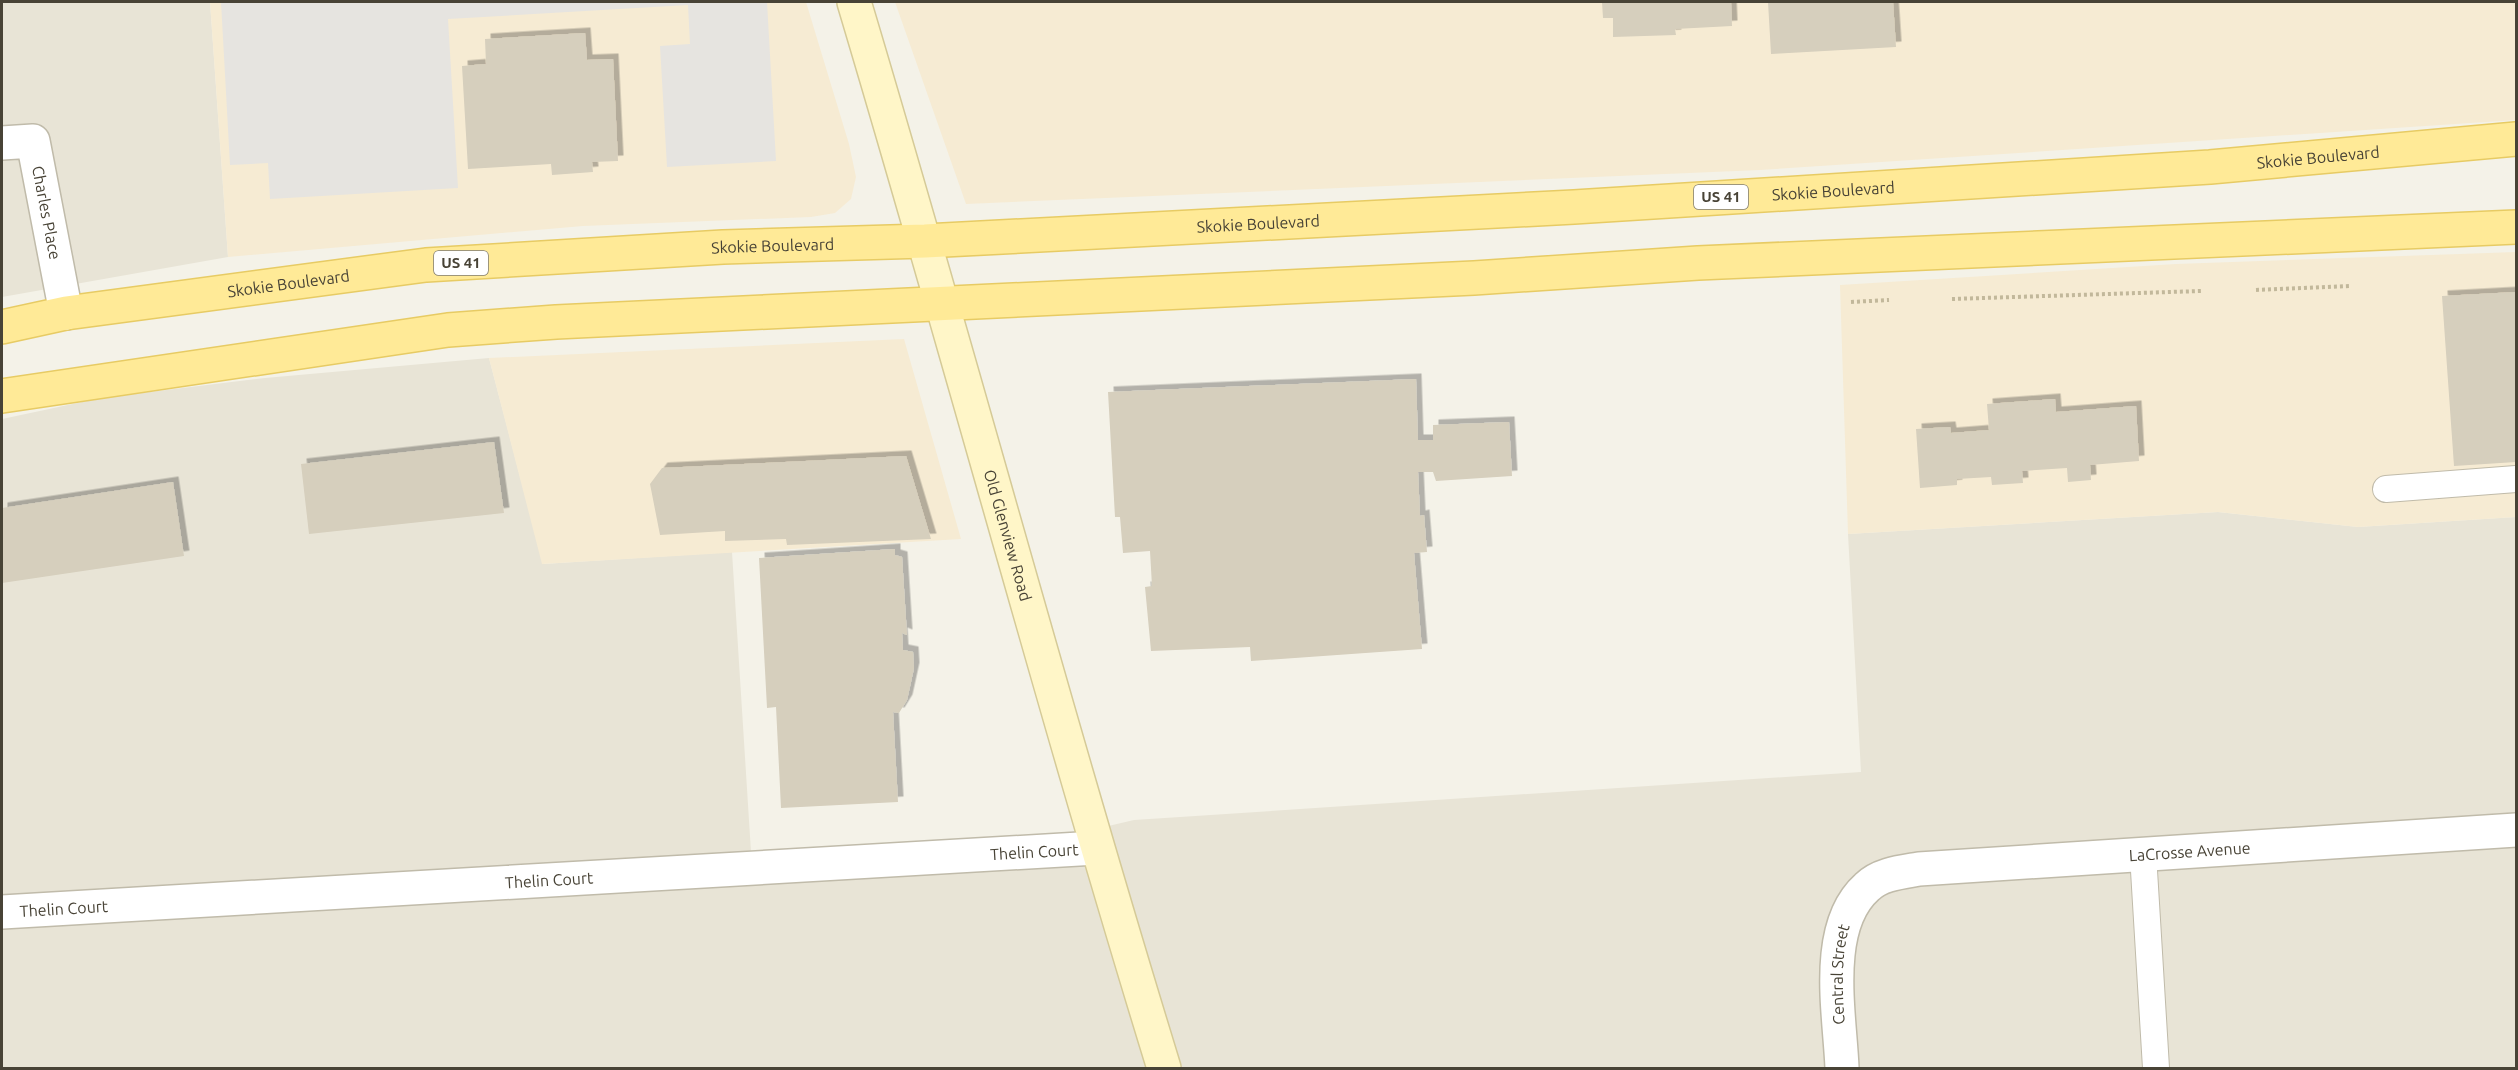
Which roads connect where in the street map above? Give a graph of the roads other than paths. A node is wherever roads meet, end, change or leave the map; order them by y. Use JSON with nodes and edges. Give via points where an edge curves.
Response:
{"nodes":[{"id":1,"x":854,"y":2,"type":"edge"},
{"id":2,"x":2517,"y":139,"type":"edge"},
{"id":3,"x":2,"y":143,"type":"edge"},
{"id":4,"x":2517,"y":227,"type":"edge"},
{"id":5,"x":926,"y":241,"type":"junction"},
{"id":6,"x":942,"y":303,"type":"junction"},
{"id":7,"x":66,"y":313,"type":"junction"},
{"id":8,"x":2,"y":327,"type":"edge"},
{"id":9,"x":2,"y":396,"type":"edge"},
{"id":10,"x":2517,"y":479,"type":"edge"},
{"id":11,"x":2386,"y":489,"type":"dead end"},
{"id":12,"x":2517,"y":830,"type":"edge"},
{"id":13,"x":1096,"y":848,"type":"junction"},
{"id":14,"x":2143,"y":854,"type":"junction"},
{"id":15,"x":1867,"y":886,"type":"joint"},
{"id":16,"x":2,"y":912,"type":"edge"},
{"id":17,"x":1164,"y":1068,"type":"edge"},
{"id":18,"x":1842,"y":1068,"type":"edge"},
{"id":19,"x":2156,"y":1068,"type":"edge"}],
"edges":[{"from":1,"to":5,"type":"street","name":"Old Glenview Road"},
{"from":2,"to":5,"type":"main road","name":"Skokie Boulevard","number":"US 41","via":[[2210,167],[1574,207]]},
{"from":3,"to":7,"type":"street","name":"Charles Place","via":[[33,141]]},
{"from":4,"to":6,"type":"main road","via":[[1722,262]]},
{"from":5,"to":6,"type":"street","name":"Old Glenview Road"},
{"from":5,"to":7,"type":"main road","name":"Skokie Boulevard","number":"US 41","via":[[723,247],[426,265]]},
{"from":6,"to":9,"type":"main road","via":[[448,330]]},
{"from":6,"to":13,"type":"street","name":"Old Glenview Road"},
{"from":7,"to":8,"type":"main road","name":"Skokie Boulevard","number":"US 41"},
{"from":10,"to":11,"type":"lane"},
{"from":12,"to":14,"type":"street","name":"LaCrosse Avenue"},
{"from":13,"to":16,"type":"street","name":"Thelin Court"},
{"from":13,"to":17,"type":"street","name":"Old Glenview Road"},
{"from":14,"to":15,"type":"street","name":"LaCrosse Avenue","via":[[1919,869],[1889,874]]},
{"from":14,"to":19,"type":"lane"},
{"from":15,"to":18,"type":"street","name":"Central Street","via":[[1846,914],[1837,957]]}]}
